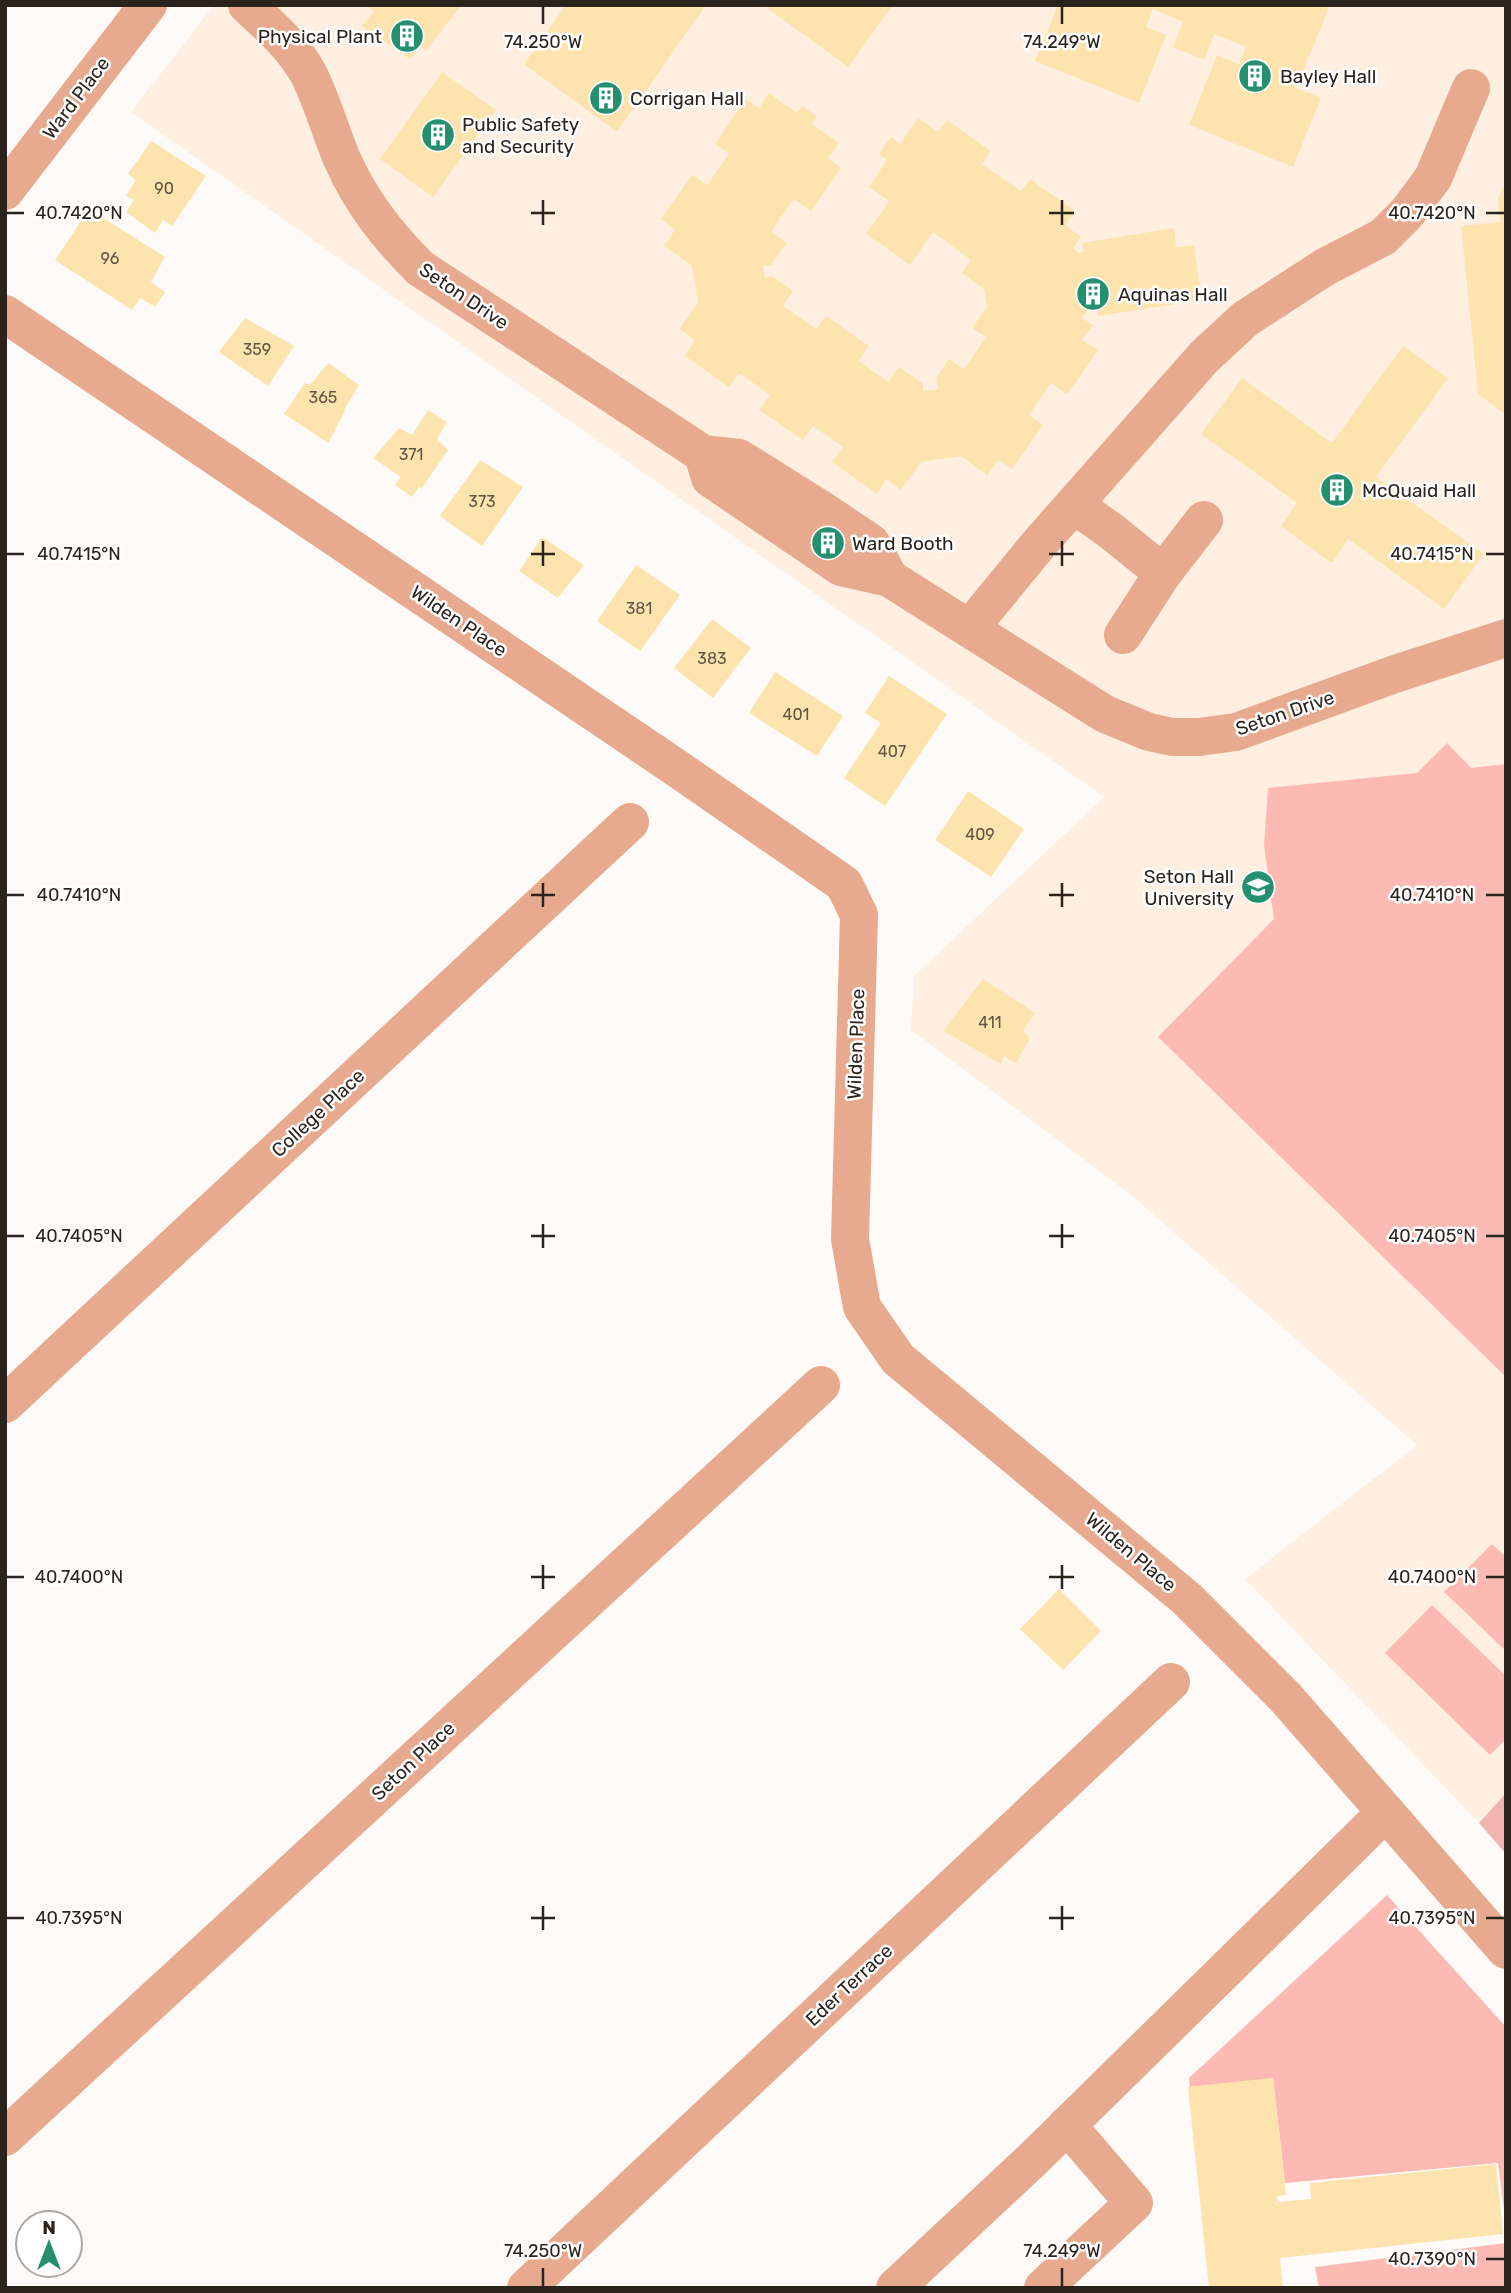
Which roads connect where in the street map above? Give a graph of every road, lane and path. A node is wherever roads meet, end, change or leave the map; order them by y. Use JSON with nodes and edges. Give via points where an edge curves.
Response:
{"nodes":[{"id":1,"x":148,"y":5,"type":"edge"},
{"id":2,"x":247,"y":5,"type":"edge"},
{"id":3,"x":1471,"y":88,"type":"dead end"},
{"id":4,"x":5,"y":191,"type":"edge"},
{"id":5,"x":5,"y":314,"type":"edge"},
{"id":6,"x":1074,"y":505,"type":"junction"},
{"id":7,"x":1204,"y":520,"type":"dead end"},
{"id":8,"x":1163,"y":573,"type":"junction"},
{"id":9,"x":970,"y":628,"type":"junction"},
{"id":10,"x":1123,"y":635,"type":"dead end"},
{"id":11,"x":1506,"y":638,"type":"edge"},
{"id":12,"x":630,"y":822,"type":"dead end"},
{"id":13,"x":821,"y":1385,"type":"dead end"},
{"id":14,"x":5,"y":1404,"type":"edge"},
{"id":15,"x":1171,"y":1682,"type":"dead end"},
{"id":16,"x":1386,"y":1812,"type":"junction"},
{"id":17,"x":1506,"y":1950,"type":"edge"},
{"id":18,"x":1068,"y":2125,"type":"junction"},
{"id":19,"x":5,"y":2137,"type":"edge"},
{"id":20,"x":526,"y":2288,"type":"edge"},
{"id":21,"x":895,"y":2288,"type":"edge"},
{"id":22,"x":1043,"y":2288,"type":"edge"}],
"edges":[{"from":1,"to":4,"type":"street","name":"Ward Place"},
{"from":2,"to":9,"type":"street","name":"Seton Drive","via":[[281,36],[308,74],[361,197],[392,241],[420,268],[703,454],[710,478],[841,567],[890,578]]},
{"from":3,"to":6,"type":"street","via":[[1433,178],[1407,213],[1383,237],[1325,267],[1245,319],[1204,357]]},
{"from":5,"to":16,"type":"street","name":"Wilden Place","via":[[844,884],[859,915],[849,1239],[862,1307],[898,1359],[1187,1599],[1286,1698]]},
{"from":6,"to":8,"type":"street"},
{"from":6,"to":9,"type":"street"},
{"from":7,"to":8,"type":"street"},
{"from":8,"to":10,"type":"street"},
{"from":9,"to":11,"type":"street","name":"Seton Drive","via":[[1105,714],[1172,737],[1236,732]]},
{"from":12,"to":14,"type":"street","name":"College Place"},
{"from":13,"to":19,"type":"street","name":"Seton Place"},
{"from":15,"to":20,"type":"street","name":"Eder Terrace"},
{"from":16,"to":17,"type":"street","name":"Wilden Place"},
{"from":16,"to":18,"type":"street"},
{"from":18,"to":21,"type":"street"},
{"from":18,"to":22,"type":"street","via":[[1134,2203]]}]}
